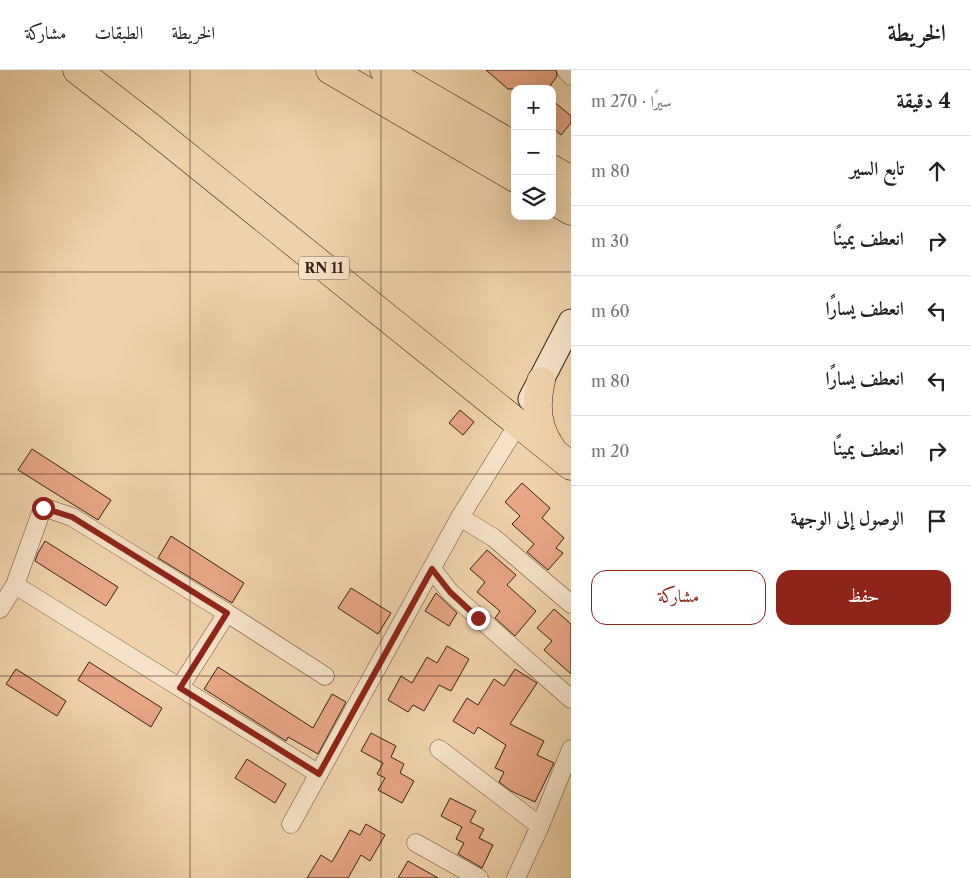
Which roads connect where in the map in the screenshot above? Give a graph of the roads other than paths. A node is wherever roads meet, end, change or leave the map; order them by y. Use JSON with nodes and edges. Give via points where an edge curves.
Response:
{"nodes":[{"id":1,"x":77,"y":70,"type":"edge"},
{"id":2,"x":330,"y":70,"type":"edge"},
{"id":3,"x":384,"y":70,"type":"edge"},
{"id":4,"x":566,"y":70,"type":"edge"},
{"id":5,"x":571,"y":76,"type":"edge"},
{"id":6,"x":511,"y":144,"type":"edge"},
{"id":7,"x":556,"y":171,"type":"edge"},
{"id":8,"x":511,"y":176,"type":"edge"},
{"id":9,"x":571,"y":180,"type":"edge"},
{"id":10,"x":556,"y":202,"type":"edge"},
{"id":11,"x":571,"y":211,"type":"edge"},
{"id":12,"x":571,"y":322,"type":"edge"},
{"id":13,"x":541,"y":381,"type":"junction"},
{"id":14,"x":479,"y":392,"type":"junction"},
{"id":15,"x":518,"y":424,"type":"junction"},
{"id":16,"x":563,"y":460,"type":"edge"},
{"id":17,"x":460,"y":517,"type":"junction"},
{"id":18,"x":432,"y":569,"type":"junction"},
{"id":19,"x":15,"y":584,"type":"junction"},
{"id":20,"x":571,"y":604,"type":"edge"},
{"id":21,"x":0,"y":609,"type":"edge"},
{"id":22,"x":227,"y":613,"type":"junction"},
{"id":23,"x":324,"y":676,"type":"dead end"},
{"id":24,"x":180,"y":688,"type":"junction"},
{"id":25,"x":571,"y":699,"type":"edge"},
{"id":26,"x":439,"y":749,"type":"dead end"},
{"id":27,"x":571,"y":749,"type":"edge"},
{"id":28,"x":319,"y":774,"type":"junction"},
{"id":29,"x":291,"y":824,"type":"dead end"},
{"id":30,"x":540,"y":826,"type":"junction"},
{"id":31,"x":416,"y":843,"type":"dead end"},
{"id":32,"x":479,"y":878,"type":"edge"},
{"id":33,"x":516,"y":878,"type":"edge"}],
"edges":[{"from":1,"to":14,"type":"main road","number":"RN 11"},
{"from":2,"to":8,"type":"main road"},
{"from":3,"to":6,"type":"main road"},
{"from":4,"to":5,"type":"street"},
{"from":7,"to":9,"type":"main road"},
{"from":10,"to":11,"type":"main road"},
{"from":12,"to":13,"type":"main road"},
{"from":13,"to":14,"type":"main road","via":[[526,394],[507,400]]},
{"from":13,"to":15,"type":"main road"},
{"from":13,"to":16,"type":"main road","via":[[537,403],[539,419],[544,435]]},
{"from":14,"to":15,"type":"main road","number":"RN 11"},
{"from":15,"to":16,"type":"main road","number":"RN 11"},
{"from":15,"to":17,"type":"street"},
{"from":17,"to":18,"type":"street"},
{"from":17,"to":20,"type":"street","via":[[494,538]]},
{"from":18,"to":25,"type":"street","via":[[450,592]]},
{"from":18,"to":28,"type":"street"},
{"from":19,"to":21,"type":"street"},
{"from":19,"to":22,"type":"street","via":[[43,508],[72,517]]},
{"from":19,"to":24,"type":"street"},
{"from":22,"to":23,"type":"street"},
{"from":22,"to":24,"type":"street"},
{"from":24,"to":28,"type":"street"},
{"from":26,"to":30,"type":"street"},
{"from":27,"to":30,"type":"street"},
{"from":28,"to":29,"type":"street"},
{"from":30,"to":33,"type":"street"},
{"from":31,"to":32,"type":"street"}]}
